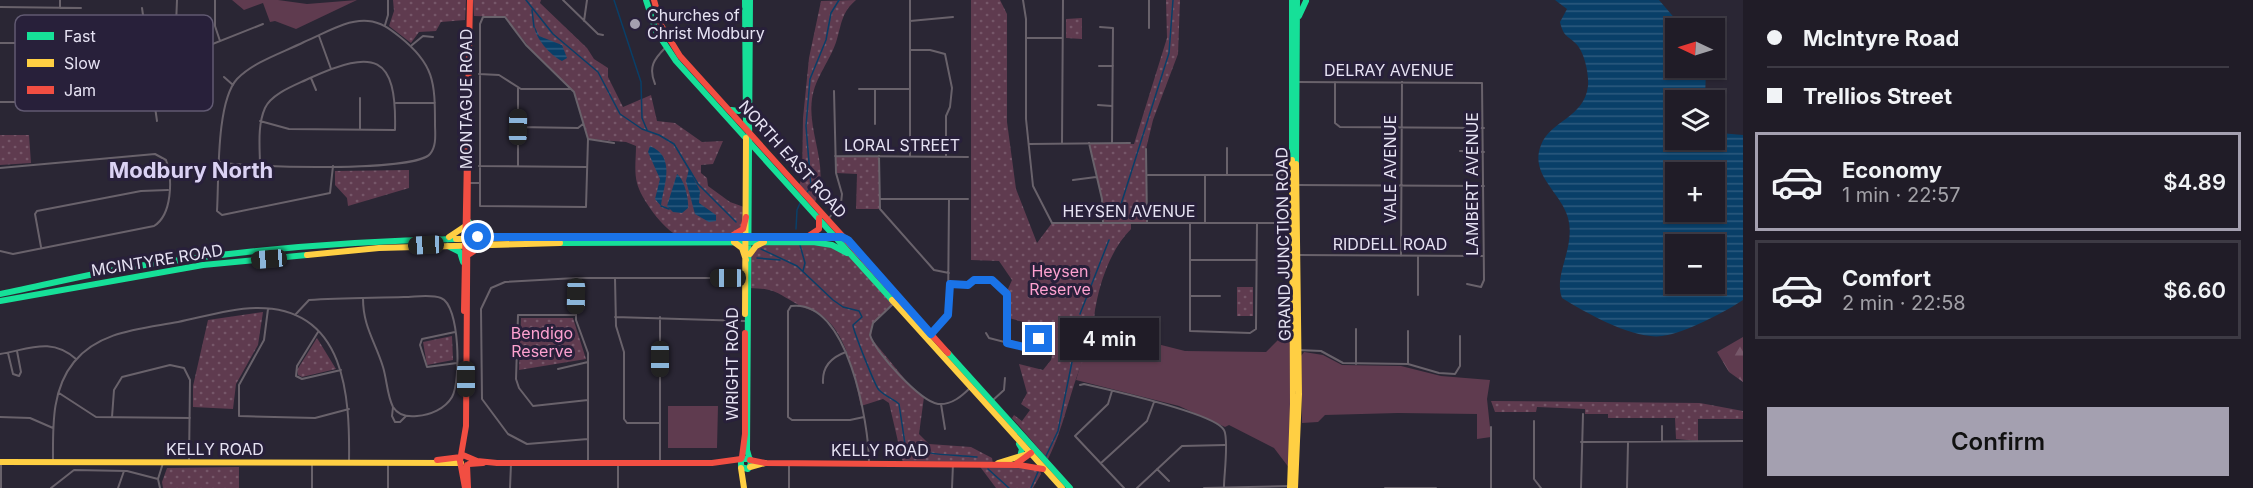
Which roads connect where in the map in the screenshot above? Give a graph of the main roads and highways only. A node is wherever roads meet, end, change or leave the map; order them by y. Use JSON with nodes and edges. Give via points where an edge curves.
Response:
{"nodes":[{"id":1,"x":470,"y":0,"type":"edge"},
{"id":2,"x":646,"y":0,"type":"edge"},
{"id":3,"x":654,"y":0,"type":"edge"},
{"id":4,"x":746,"y":0,"type":"edge"},
{"id":5,"x":750,"y":0,"type":"edge"},
{"id":6,"x":1295,"y":0,"type":"edge"},
{"id":7,"x":1306,"y":1,"type":"edge"},
{"id":8,"x":658,"y":17,"type":"junction"},
{"id":9,"x":1297,"y":24,"type":"junction"},
{"id":10,"x":660,"y":37,"type":"junction"},
{"id":11,"x":668,"y":45,"type":"junction"},
{"id":12,"x":1294,"y":82,"type":"junction"},
{"id":13,"x":745,"y":105,"type":"junction"},
{"id":14,"x":1296,"y":107,"type":"junction"},
{"id":15,"x":731,"y":110,"type":"junction"},
{"id":16,"x":1291,"y":127,"type":"junction"},
{"id":17,"x":748,"y":133,"type":"junction"},
{"id":18,"x":765,"y":157,"type":"junction"},
{"id":19,"x":750,"y":162,"type":"junction"},
{"id":20,"x":1293,"y":185,"type":"junction"},
{"id":21,"x":804,"y":196,"type":"junction"},
{"id":22,"x":746,"y":217,"type":"junction"},
{"id":23,"x":819,"y":217,"type":"junction"},
{"id":24,"x":467,"y":224,"type":"junction"},
{"id":25,"x":836,"y":236,"type":"junction"},
{"id":26,"x":478,"y":237,"type":"junction"},
{"id":27,"x":807,"y":237,"type":"junction"},
{"id":28,"x":731,"y":239,"type":"junction"},
{"id":29,"x":748,"y":239,"type":"junction"},
{"id":30,"x":466,"y":240,"type":"junction"},
{"id":31,"x":848,"y":240,"type":"junction"},
{"id":32,"x":444,"y":241,"type":"junction"},
{"id":33,"x":766,"y":242,"type":"junction"},
{"id":34,"x":488,"y":243,"type":"junction"},
{"id":35,"x":468,"y":255,"type":"junction"},
{"id":36,"x":748,"y":257,"type":"junction"},
{"id":37,"x":855,"y":257,"type":"junction"},
{"id":38,"x":464,"y":262,"type":"junction"},
{"id":39,"x":0,"y":294,"type":"edge"},
{"id":40,"x":0,"y":301,"type":"edge"},
{"id":41,"x":465,"y":324,"type":"junction"},
{"id":42,"x":922,"y":333,"type":"junction"},
{"id":43,"x":931,"y":334,"type":"junction"},
{"id":44,"x":932,"y":345,"type":"junction"},
{"id":45,"x":971,"y":378,"type":"junction"},
{"id":46,"x":971,"y":387,"type":"junction"},
{"id":47,"x":980,"y":388,"type":"junction"},
{"id":48,"x":1296,"y":404,"type":"junction"},
{"id":49,"x":1298,"y":431,"type":"junction"},
{"id":50,"x":1017,"y":437,"type":"junction"},
{"id":51,"x":1293,"y":440,"type":"junction"},
{"id":52,"x":1028,"y":441,"type":"junction"},
{"id":53,"x":1031,"y":453,"type":"junction"},
{"id":54,"x":1041,"y":456,"type":"junction"},
{"id":55,"x":1020,"y":457,"type":"junction"},
{"id":56,"x":465,"y":460,"type":"junction"},
{"id":57,"x":0,"y":462,"type":"edge"},
{"id":58,"x":745,"y":463,"type":"junction"},
{"id":59,"x":994,"y":464,"type":"junction"},
{"id":60,"x":1012,"y":465,"type":"junction"},
{"id":61,"x":1046,"y":471,"type":"junction"},
{"id":62,"x":1293,"y":487,"type":"edge"},
{"id":63,"x":466,"y":488,"type":"edge"},
{"id":64,"x":744,"y":488,"type":"edge"},
{"id":65,"x":1062,"y":488,"type":"edge"},
{"id":66,"x":1070,"y":488,"type":"edge"}],
"edges":[{"from":1,"to":24,"type":"main road","name":"MONTAGUE ROAD"},
{"from":2,"to":10,"type":"main road","name":"NORTH EAST ROAD"},
{"from":3,"to":8,"type":"main road","name":"NORTH EAST ROAD"},
{"from":4,"to":13,"type":"main road"},
{"from":5,"to":17,"type":"main road"},
{"from":6,"to":9,"type":"main road","name":"GRAND JUNCTION ROAD"},
{"from":6,"to":12,"type":"main road","name":"GRAND JUNCTION ROAD"},
{"from":7,"to":9,"type":"main road"},
{"from":8,"to":10,"type":"main road"},
{"from":8,"to":11,"type":"main road","name":"NORTH EAST ROAD"},
{"from":9,"to":12,"type":"main road","name":"GRAND JUNCTION ROAD"},
{"from":10,"to":11,"type":"main road","name":"NORTH EAST ROAD"},
{"from":11,"to":15,"type":"main road","name":"NORTH EAST ROAD"},
{"from":11,"to":17,"type":"main road","name":"NORTH EAST ROAD"},
{"from":12,"to":14,"type":"main road","name":"GRAND JUNCTION ROAD"},
{"from":12,"to":16,"type":"main road","name":"GRAND JUNCTION ROAD"},
{"from":13,"to":15,"type":"main road","via":[[739,111]]},
{"from":13,"to":17,"type":"main road"},
{"from":14,"to":16,"type":"main road"},
{"from":14,"to":20,"type":"main road","name":"GRAND JUNCTION ROAD"},
{"from":15,"to":17,"type":"main road","name":"NORTH EAST ROAD"},
{"from":16,"to":20,"type":"main road","name":"GRAND JUNCTION ROAD"},
{"from":17,"to":18,"type":"main road","name":"NORTH EAST ROAD"},
{"from":17,"to":19,"type":"main road","name":"WRIGHT ROAD"},
{"from":17,"to":21,"type":"main road","name":"NORTH EAST ROAD"},
{"from":17,"to":22,"type":"main road","name":"WRIGHT ROAD"},
{"from":18,"to":19,"type":"main road","via":[[757,156]]},
{"from":18,"to":21,"type":"main road","name":"NORTH EAST ROAD"},
{"from":19,"to":29,"type":"main road","name":"WRIGHT ROAD"},
{"from":20,"to":48,"type":"main road","name":"GRAND JUNCTION ROAD"},
{"from":21,"to":23,"type":"main road","name":"NORTH EAST ROAD"},
{"from":21,"to":31,"type":"main road","name":"NORTH EAST ROAD"},
{"from":22,"to":28,"type":"main road","via":[[743,229]]},
{"from":22,"to":29,"type":"main road","name":"WRIGHT ROAD"},
{"from":23,"to":25,"type":"main road","name":"NORTH EAST ROAD"},
{"from":23,"to":27,"type":"main road","via":[[819,229]]},
{"from":24,"to":26,"type":"main road"},
{"from":24,"to":30,"type":"main road","name":"MONTAGUE ROAD"},
{"from":24,"to":32,"type":"main road"},
{"from":25,"to":27,"type":"main road","name":"MCINTYRE ROAD"},
{"from":25,"to":31,"type":"main road","name":"MCINTYRE ROAD"},
{"from":25,"to":37,"type":"main road","name":"NORTH EAST ROAD"},
{"from":26,"to":28,"type":"main road","name":"MCINTYRE ROAD"},
{"from":26,"to":30,"type":"main road","name":"MCINTYRE ROAD"},
{"from":27,"to":29,"type":"main road","name":"MCINTYRE ROAD"},
{"from":28,"to":29,"type":"main road","name":"MCINTYRE ROAD"},
{"from":28,"to":34,"type":"main road","name":"MCINTYRE ROAD"},
{"from":28,"to":36,"type":"main road"},
{"from":29,"to":33,"type":"main road","name":"MCINTYRE ROAD"},
{"from":29,"to":36,"type":"main road","name":"WRIGHT ROAD"},
{"from":30,"to":32,"type":"main road","name":"MCINTYRE ROAD"},
{"from":30,"to":34,"type":"main road","name":"MCINTYRE ROAD"},
{"from":30,"to":35,"type":"main road","name":"MONTAGUE ROAD"},
{"from":30,"to":38,"type":"main road","name":"MONTAGUE ROAD"},
{"from":31,"to":43,"type":"main road","name":"NORTH EAST ROAD"},
{"from":32,"to":38,"type":"main road","via":[[459,250]]},
{"from":32,"to":39,"type":"main road","name":"MCINTYRE ROAD","via":[[284,248],[137,266]]},
{"from":32,"to":40,"type":"main road","name":"MCINTYRE ROAD","via":[[203,265]]},
{"from":33,"to":36,"type":"main road","via":[[757,245]]},
{"from":33,"to":37,"type":"main road","name":"MCINTYRE ROAD","via":[[819,242]]},
{"from":34,"to":35,"type":"main road"},
{"from":35,"to":41,"type":"main road","name":"MONTAGUE ROAD"},
{"from":36,"to":58,"type":"main road","name":"WRIGHT ROAD"},
{"from":36,"to":58,"type":"main road","name":"WRIGHT ROAD"},
{"from":37,"to":42,"type":"main road","name":"NORTH EAST ROAD"},
{"from":38,"to":41,"type":"main road","name":"MONTAGUE ROAD"},
{"from":41,"to":56,"type":"main road","name":"MONTAGUE ROAD"},
{"from":42,"to":43,"type":"main road"},
{"from":42,"to":44,"type":"main road","name":"NORTH EAST ROAD"},
{"from":43,"to":44,"type":"main road"},
{"from":43,"to":45,"type":"main road","name":"NORTH EAST ROAD"},
{"from":44,"to":46,"type":"main road","name":"NORTH EAST ROAD"},
{"from":45,"to":46,"type":"main road"},
{"from":45,"to":47,"type":"main road","name":"NORTH EAST ROAD"},
{"from":46,"to":47,"type":"main road"},
{"from":46,"to":50,"type":"main road","name":"NORTH EAST ROAD"},
{"from":47,"to":52,"type":"main road","name":"NORTH EAST ROAD"},
{"from":48,"to":49,"type":"main road","name":"GRAND JUNCTION ROAD"},
{"from":48,"to":51,"type":"main road","name":"GRAND JUNCTION ROAD"},
{"from":49,"to":51,"type":"main road"},
{"from":49,"to":62,"type":"main road","name":"GRAND JUNCTION ROAD"},
{"from":50,"to":53,"type":"main road","name":"NORTH EAST ROAD"},
{"from":50,"to":55,"type":"main road","via":[[1022,449]]},
{"from":51,"to":62,"type":"main road","name":"GRAND JUNCTION ROAD"},
{"from":52,"to":53,"type":"main road"},
{"from":52,"to":54,"type":"main road","name":"NORTH EAST ROAD"},
{"from":53,"to":54,"type":"main road"},
{"from":53,"to":55,"type":"main road","name":"KELLY ROAD"},
{"from":53,"to":60,"type":"main road"},
{"from":53,"to":61,"type":"main road","name":"NORTH EAST ROAD"},
{"from":54,"to":66,"type":"main road","name":"NORTH EAST ROAD"},
{"from":55,"to":59,"type":"main road","name":"KELLY ROAD"},
{"from":56,"to":57,"type":"main road","name":"KELLY ROAD"},
{"from":56,"to":58,"type":"main road","name":"KELLY ROAD"},
{"from":56,"to":63,"type":"main road","name":"MONTAGUE ROAD"},
{"from":58,"to":59,"type":"main road","name":"KELLY ROAD"},
{"from":58,"to":64,"type":"main road","name":"WRIGHT ROAD"},
{"from":59,"to":60,"type":"main road","name":"KELLY ROAD"},
{"from":60,"to":61,"type":"main road","name":"KELLY ROAD","via":[[1032,465]]},
{"from":61,"to":65,"type":"main road","name":"NORTH EAST ROAD"}]}
